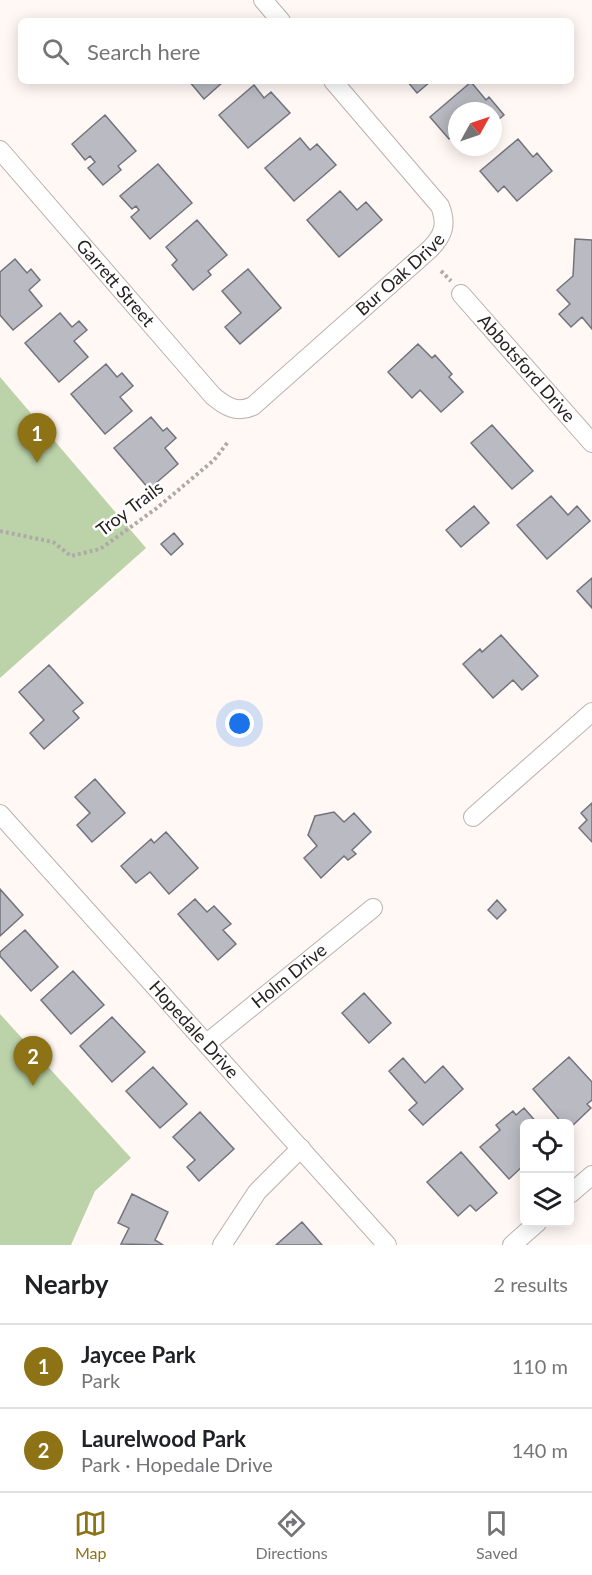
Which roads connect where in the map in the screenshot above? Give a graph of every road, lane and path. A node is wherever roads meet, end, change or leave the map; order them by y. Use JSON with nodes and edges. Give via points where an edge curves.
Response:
{"nodes":[{"id":1,"x":263,"y":0,"type":"edge"},
{"id":2,"x":278,"y":18,"type":"edge"},
{"id":3,"x":336,"y":84,"type":"edge"},
{"id":4,"x":0,"y":150,"type":"edge"},
{"id":5,"x":461,"y":294,"type":"dead end"},
{"id":6,"x":234,"y":409,"type":"joint"},
{"id":7,"x":228,"y":442,"type":"dead end"},
{"id":8,"x":592,"y":443,"type":"edge"},
{"id":9,"x":0,"y":531,"type":"edge"},
{"id":10,"x":592,"y":712,"type":"edge"},
{"id":11,"x":0,"y":814,"type":"edge"},
{"id":12,"x":473,"y":817,"type":"dead end"},
{"id":13,"x":373,"y":908,"type":"dead end"},
{"id":14,"x":207,"y":1044,"type":"junction"},
{"id":15,"x":302,"y":1148,"type":"junction"},
{"id":16,"x":592,"y":1175,"type":"edge"},
{"id":17,"x":574,"y":1191,"type":"edge"},
{"id":18,"x":532,"y":1227,"type":"edge"},
{"id":19,"x":222,"y":1245,"type":"edge"},
{"id":20,"x":387,"y":1245,"type":"edge"},
{"id":21,"x":512,"y":1245,"type":"edge"}],
"edges":[{"from":1,"to":2,"type":"street"},
{"from":3,"to":6,"type":"street","name":"Bur Oak Drive","via":[[440,206],[445,217],[444,229],[430,249],[253,406]]},
{"from":4,"to":6,"type":"street","name":"Garrett Street","via":[[213,396]]},
{"from":5,"to":8,"type":"street","name":"Abbotsford Drive"},
{"from":7,"to":9,"type":"path","name":"Troy Trails","via":[[214,460],[157,508],[100,549],[71,556],[53,542]]},
{"from":10,"to":12,"type":"street"},
{"from":11,"to":14,"type":"street","name":"Hopedale Drive"},
{"from":13,"to":14,"type":"street","name":"Holm Drive"},
{"from":14,"to":15,"type":"street","name":"Hopedale Drive"},
{"from":15,"to":19,"type":"street","via":[[257,1192]]},
{"from":15,"to":20,"type":"street","name":"Hopedale Drive"},
{"from":16,"to":17,"type":"street"},
{"from":18,"to":21,"type":"street"}]}
